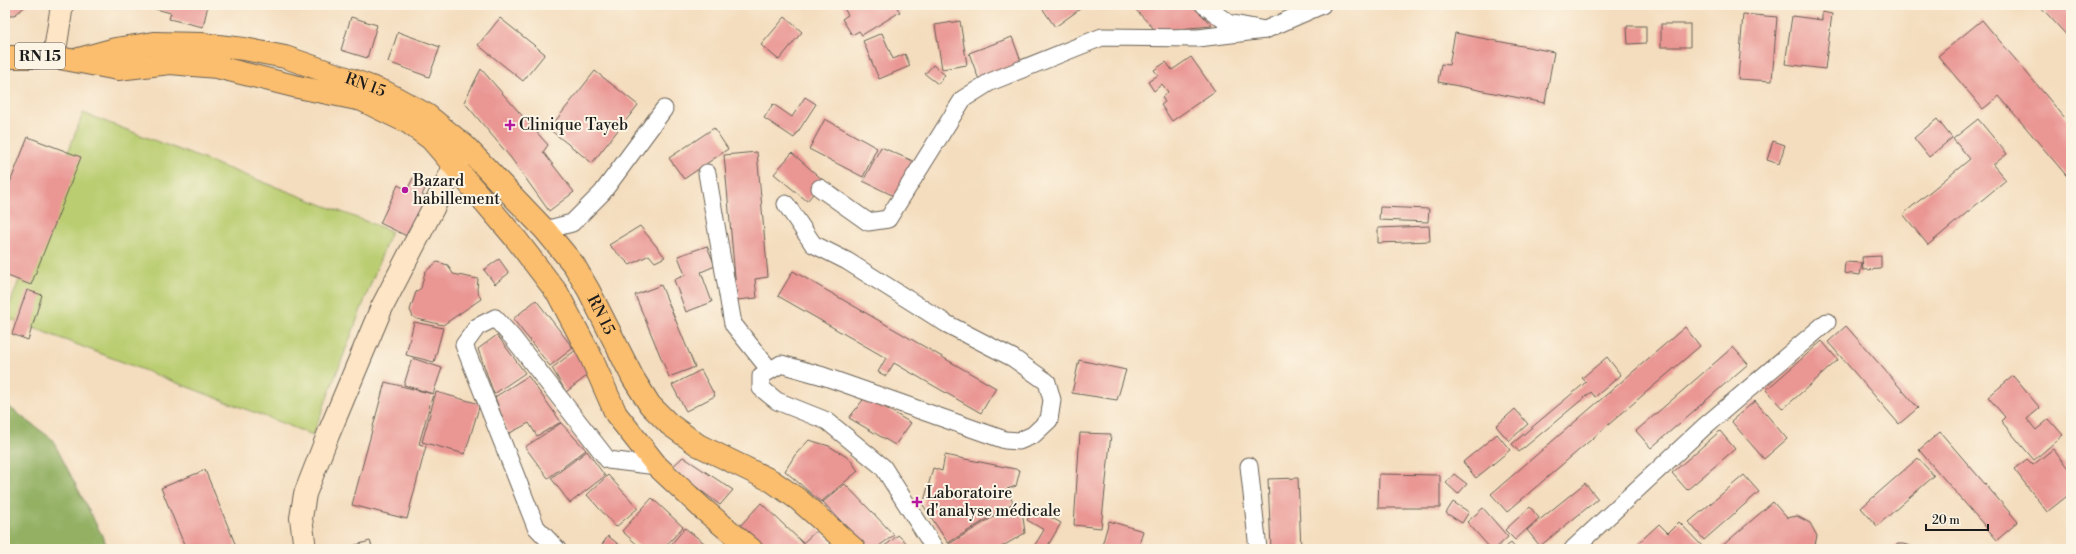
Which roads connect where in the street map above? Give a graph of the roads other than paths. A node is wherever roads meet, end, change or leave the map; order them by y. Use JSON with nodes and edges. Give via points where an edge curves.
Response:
{"nodes":[{"id":1,"x":62,"y":5,"type":"edge"},
{"id":2,"x":1204,"y":5,"type":"edge"},
{"id":3,"x":1322,"y":5,"type":"edge"},
{"id":4,"x":1265,"y":30,"type":"junction"},
{"id":5,"x":5,"y":57,"type":"edge"},
{"id":6,"x":54,"y":57,"type":"junction"},
{"id":7,"x":75,"y":60,"type":"junction"},
{"id":8,"x":664,"y":109,"type":"dead end"},
{"id":9,"x":465,"y":146,"type":"junction"},
{"id":10,"x":455,"y":167,"type":"junction"},
{"id":11,"x":707,"y":173,"type":"dead end"},
{"id":12,"x":820,"y":188,"type":"dead end"},
{"id":13,"x":786,"y":204,"type":"dead end"},
{"id":14,"x":545,"y":230,"type":"junction"},
{"id":15,"x":1827,"y":322,"type":"dead end"},
{"id":16,"x":769,"y":369,"type":"junction"},
{"id":17,"x":658,"y":466,"type":"junction"},
{"id":18,"x":1249,"y":466,"type":"dead end"},
{"id":19,"x":536,"y":527,"type":"junction"},
{"id":20,"x":305,"y":549,"type":"edge"},
{"id":21,"x":543,"y":549,"type":"edge"},
{"id":22,"x":557,"y":549,"type":"edge"},
{"id":23,"x":751,"y":549,"type":"edge"},
{"id":24,"x":854,"y":549,"type":"edge"},
{"id":25,"x":935,"y":549,"type":"edge"},
{"id":26,"x":1258,"y":549,"type":"edge"},
{"id":27,"x":1573,"y":549,"type":"edge"}],
"edges":[{"from":1,"to":6,"type":"main road"},
{"from":2,"to":4,"type":"street","via":[[1228,23]]},
{"from":3,"to":4,"type":"street"},
{"from":4,"to":12,"type":"street","via":[[1198,38],[1102,37],[990,82],[963,99],[888,219],[868,222]]},
{"from":5,"to":6,"type":"main road","number":"RN 15"},
{"from":6,"to":7,"type":"main road","number":"RN 15"},
{"from":7,"to":9,"type":"main road","name":"RN 15","via":[[115,49],[154,43],[222,46],[285,57],[385,92],[427,115]]},
{"from":7,"to":10,"type":"main road","name":"RN 15","via":[[118,69],[170,63],[203,65],[362,100],[409,123],[431,139]]},
{"from":8,"to":14,"type":"street","via":[[602,193],[578,218],[572,223]]},
{"from":9,"to":10,"type":"main road"},
{"from":9,"to":14,"type":"main road","name":"RN 15"},
{"from":10,"to":17,"type":"main road","name":"RN 15","via":[[516,239],[558,294],[591,357],[616,414]]},
{"from":10,"to":20,"type":"main road","via":[[381,309],[328,435],[305,494],[301,518]]},
{"from":11,"to":16,"type":"street","via":[[733,324]]},
{"from":13,"to":16,"type":"street","via":[[813,244],[847,261],[948,324],[1013,358],[1047,382],[1052,400],[1049,420],[1033,435],[1019,441],[1005,440],[823,376],[781,364]]},
{"from":14,"to":24,"type":"main road","name":"RN 15","via":[[574,265],[633,378],[650,405],[669,424],[698,445],[772,481],[799,500]]},
{"from":15,"to":27,"type":"street","via":[[1705,426]]},
{"from":16,"to":25,"type":"street","via":[[761,376],[761,388],[777,401],[827,421],[883,467]]},
{"from":17,"to":19,"type":"street","via":[[608,460],[495,318],[477,328],[464,344]]},
{"from":17,"to":23,"type":"main road","name":"RN 15","via":[[703,509]]},
{"from":18,"to":26,"type":"street"},
{"from":19,"to":21,"type":"street"},
{"from":19,"to":22,"type":"street"}]}
